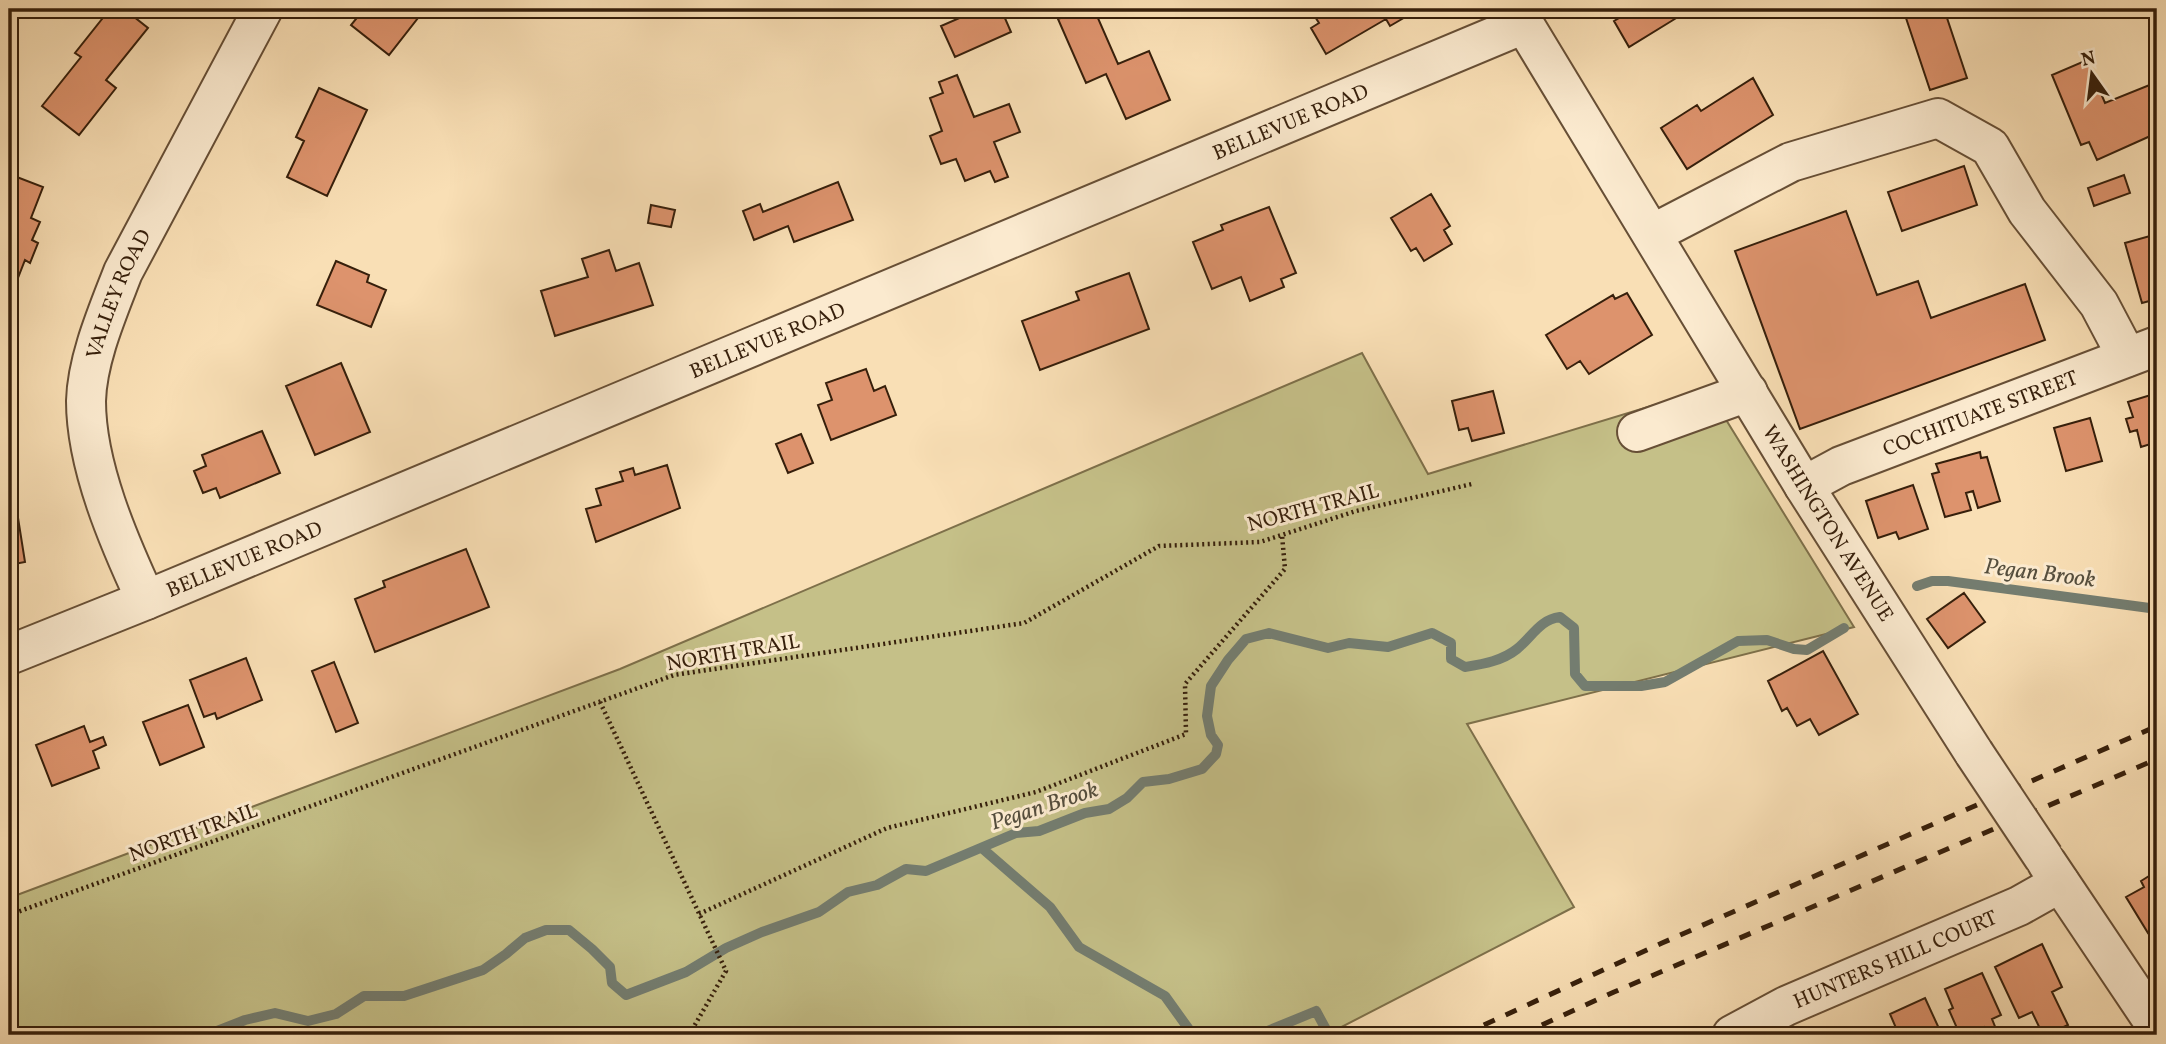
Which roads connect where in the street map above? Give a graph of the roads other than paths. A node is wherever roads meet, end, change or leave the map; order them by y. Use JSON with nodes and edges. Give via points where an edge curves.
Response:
{"nodes":[{"id":1,"x":263,"y":9,"type":"edge"},
{"id":2,"x":1520,"y":16,"type":"edge"},
{"id":3,"x":1652,"y":234,"type":"junction"},
{"id":4,"x":2142,"y":352,"type":"edge"},
{"id":5,"x":1748,"y":393,"type":"junction"},
{"id":6,"x":1637,"y":432,"type":"dead end"},
{"id":7,"x":1804,"y":486,"type":"junction"},
{"id":8,"x":146,"y":600,"type":"junction"},
{"id":9,"x":9,"y":655,"type":"edge"},
{"id":10,"x":2052,"y":871,"type":"junction"},
{"id":11,"x":2157,"y":1027,"type":"edge"},
{"id":12,"x":1732,"y":1035,"type":"edge"}],
"edges":[{"from":1,"to":8,"type":"street","name":"VALLEY ROAD","via":[[123,272],[93,361],[86,400],[90,442],[102,489]]},
{"from":2,"to":3,"type":"street","name":"WASHINGTON AVENUE"},
{"from":2,"to":8,"type":"street","name":"BELLEVUE ROAD"},
{"from":3,"to":4,"type":"street","via":[[1791,162],[1938,118],[1990,147],[2027,211]]},
{"from":3,"to":5,"type":"street","name":"WASHINGTON AVENUE"},
{"from":4,"to":7,"type":"street","name":"COCHITUATE STREET","via":[[1841,466]]},
{"from":5,"to":6,"type":"street"},
{"from":5,"to":7,"type":"street","name":"WASHINGTON AVENUE"},
{"from":7,"to":10,"type":"street","name":"WASHINGTON AVENUE","bridge":true},
{"from":8,"to":9,"type":"street","name":"BELLEVUE ROAD"},
{"from":10,"to":11,"type":"street","name":"WASHINGTON AVENUE"},
{"from":10,"to":12,"type":"street","name":"HUNTERS HILL COURT","via":[[2019,906],[1786,1006]]}]}
